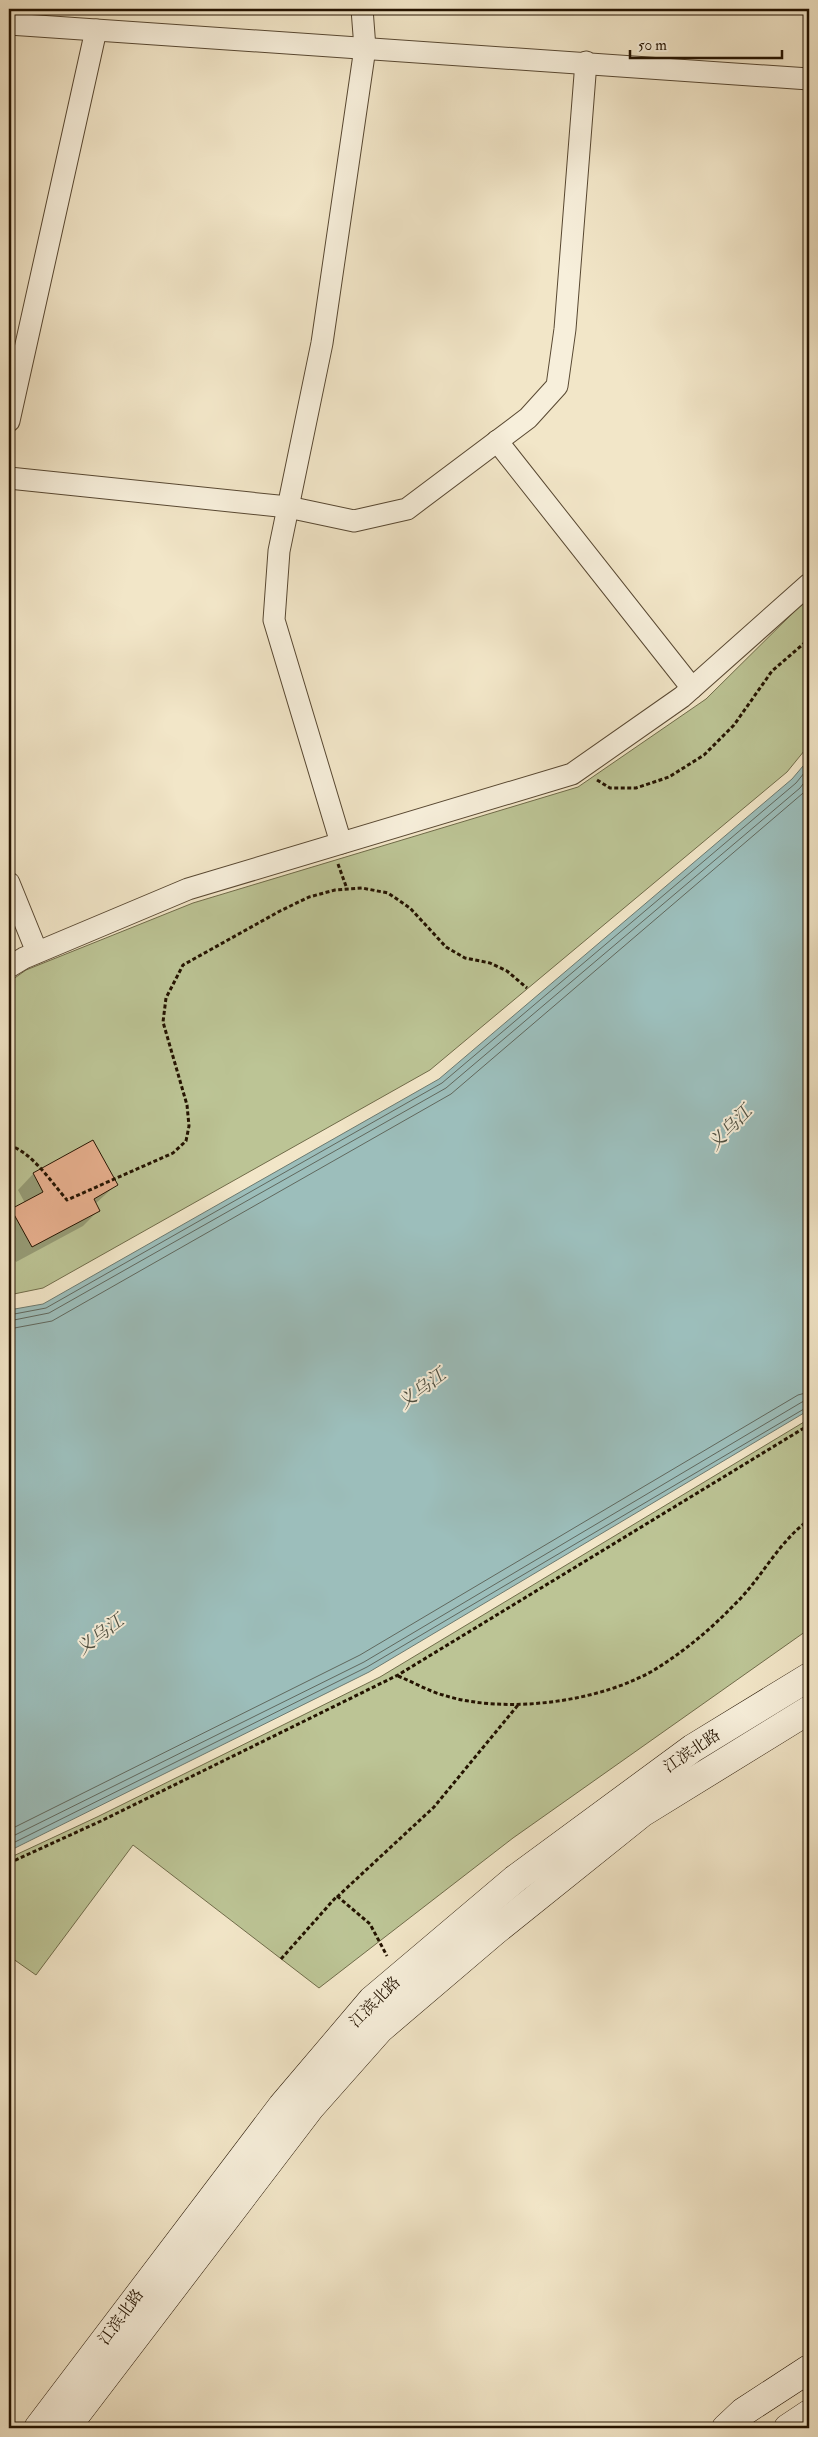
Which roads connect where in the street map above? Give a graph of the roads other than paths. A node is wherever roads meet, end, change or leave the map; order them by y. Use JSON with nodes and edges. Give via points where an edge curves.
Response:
{"nodes":[{"id":1,"x":362,"y":9,"type":"edge"},
{"id":2,"x":9,"y":24,"type":"edge"},
{"id":3,"x":96,"y":30,"type":"junction"},
{"id":4,"x":365,"y":48,"type":"junction"},
{"id":5,"x":586,"y":62,"type":"junction"},
{"id":6,"x":809,"y":79,"type":"edge"},
{"id":7,"x":9,"y":421,"type":"edge"},
{"id":8,"x":497,"y":441,"type":"junction"},
{"id":9,"x":9,"y":478,"type":"edge"},
{"id":10,"x":288,"y":507,"type":"junction"},
{"id":11,"x":809,"y":584,"type":"edge"},
{"id":12,"x":692,"y":688,"type":"junction"},
{"id":13,"x":341,"y":843,"type":"junction"},
{"id":14,"x":9,"y":884,"type":"edge"},
{"id":15,"x":37,"y":952,"type":"junction"},
{"id":16,"x":9,"y":968,"type":"edge"},
{"id":17,"x":809,"y":1677,"type":"edge"},
{"id":18,"x":809,"y":1710,"type":"edge"},
{"id":19,"x":809,"y":2369,"type":"edge"},
{"id":20,"x":809,"y":2414,"type":"edge"},
{"id":21,"x":38,"y":2428,"type":"edge"},
{"id":22,"x":66,"y":2428,"type":"edge"},
{"id":23,"x":726,"y":2428,"type":"edge"},
{"id":24,"x":788,"y":2428,"type":"edge"}],
"edges":[{"from":1,"to":4,"type":"street"},
{"from":2,"to":3,"type":"street"},
{"from":3,"to":4,"type":"street"},
{"from":3,"to":7,"type":"street"},
{"from":4,"to":5,"type":"street"},
{"from":4,"to":10,"type":"street","via":[[322,343]]},
{"from":5,"to":6,"type":"street"},
{"from":5,"to":8,"type":"street","via":[[565,329],[557,386],[528,418]]},
{"from":8,"to":10,"type":"street","via":[[407,509],[354,521]]},
{"from":8,"to":12,"type":"street"},
{"from":9,"to":10,"type":"street"},
{"from":10,"to":13,"type":"street","via":[[279,551],[274,620]]},
{"from":11,"to":12,"type":"street"},
{"from":12,"to":13,"type":"street","via":[[572,774]]},
{"from":13,"to":15,"type":"street","via":[[188,889]]},
{"from":14,"to":15,"type":"street"},
{"from":15,"to":16,"type":"street"},
{"from":17,"to":21,"type":"main road","name":"江滨北路","via":[[693,1748],[515,1880],[372,2000],[282,2106]]},
{"from":18,"to":22,"type":"main road","name":"江滨北路","via":[[642,1813],[380,2028],[310,2108]]},
{"from":19,"to":23,"type":"main road","via":[[743,2412]]},
{"from":20,"to":24,"type":"main road"}]}
